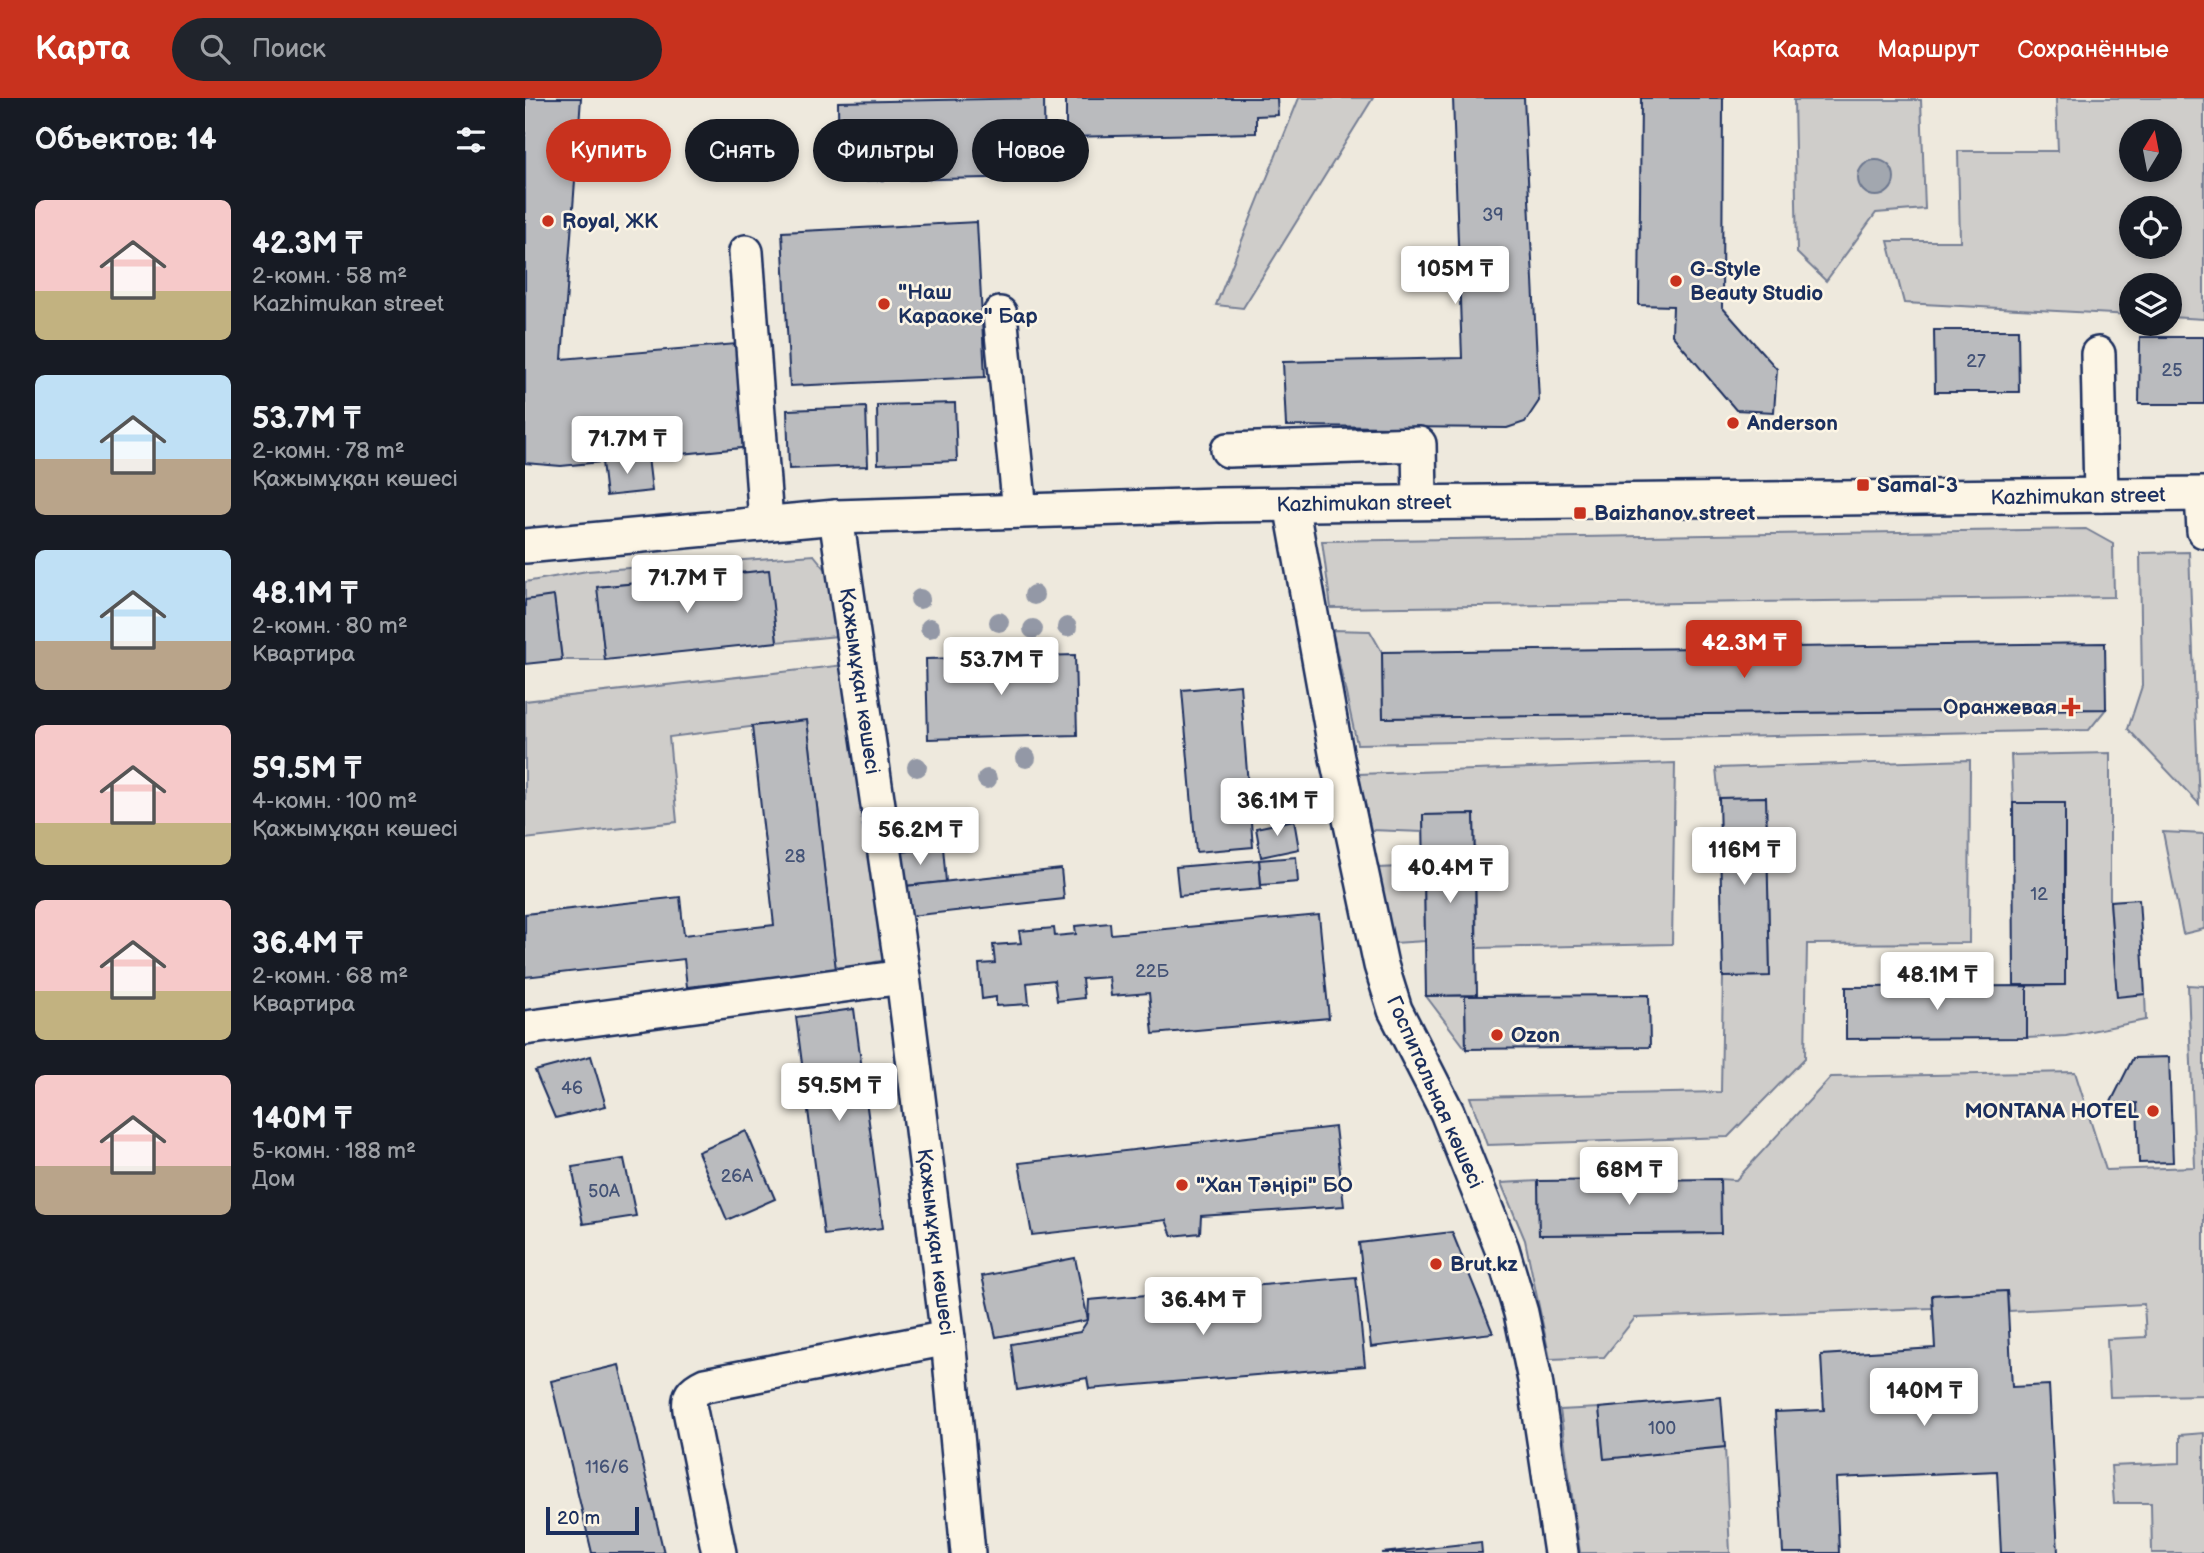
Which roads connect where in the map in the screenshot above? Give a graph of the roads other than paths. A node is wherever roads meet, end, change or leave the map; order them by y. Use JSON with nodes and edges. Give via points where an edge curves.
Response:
{"nodes":[{"id":1,"x":745,"y":252,"type":"dead end"},
{"id":2,"x":1000,"y":314,"type":"dead end"},
{"id":3,"x":2098,"y":354,"type":"dead end"},
{"id":4,"x":1228,"y":450,"type":"dead end"},
{"id":5,"x":2203,"y":494,"type":"edge"},
{"id":6,"x":2101,"y":495,"type":"junction"},
{"id":7,"x":1420,"y":502,"type":"junction"},
{"id":8,"x":1291,"y":504,"type":"junction"},
{"id":9,"x":1020,"y":511,"type":"junction"},
{"id":10,"x":836,"y":517,"type":"junction"},
{"id":11,"x":766,"y":522,"type":"junction"},
{"id":12,"x":2204,"y":531,"type":"edge"},
{"id":13,"x":525,"y":546,"type":"edge"},
{"id":14,"x":903,"y":977,"type":"junction"},
{"id":15,"x":525,"y":1028,"type":"edge"},
{"id":16,"x":948,"y":1338,"type":"junction"},
{"id":17,"x":719,"y":1553,"type":"edge"},
{"id":18,"x":968,"y":1553,"type":"edge"},
{"id":19,"x":1561,"y":1553,"type":"edge"}],
"edges":[{"from":1,"to":11,"type":"street"},
{"from":2,"to":9,"type":"street"},
{"from":3,"to":6,"type":"street"},
{"from":4,"to":7,"type":"street","via":[[1419,444]]},
{"from":5,"to":6,"type":"street","name":"Kazhimukan street"},
{"from":5,"to":12,"type":"street"},
{"from":6,"to":7,"type":"street","name":"Kazhimukan street"},
{"from":7,"to":8,"type":"street","name":"Kazhimukan street"},
{"from":8,"to":9,"type":"street","name":"Kazhimukan street"},
{"from":8,"to":19,"type":"street","name":"Госпитальная көшесі","via":[[1337,758],[1381,965],[1395,1010],[1447,1112],[1502,1249],[1535,1380]]},
{"from":9,"to":10,"type":"street","name":"Kazhimukan street"},
{"from":10,"to":11,"type":"street","name":"Kazhimukan street"},
{"from":10,"to":14,"type":"street","name":"Қажымұқан көшесі"},
{"from":11,"to":13,"type":"street","name":"Kazhimukan street"},
{"from":14,"to":15,"type":"street"},
{"from":14,"to":16,"type":"street","name":"Қажымұқан көшесі"},
{"from":16,"to":17,"type":"street","via":[[693,1391],[690,1410]]},
{"from":16,"to":18,"type":"street","name":"Қажымұқан көшесі"}]}
